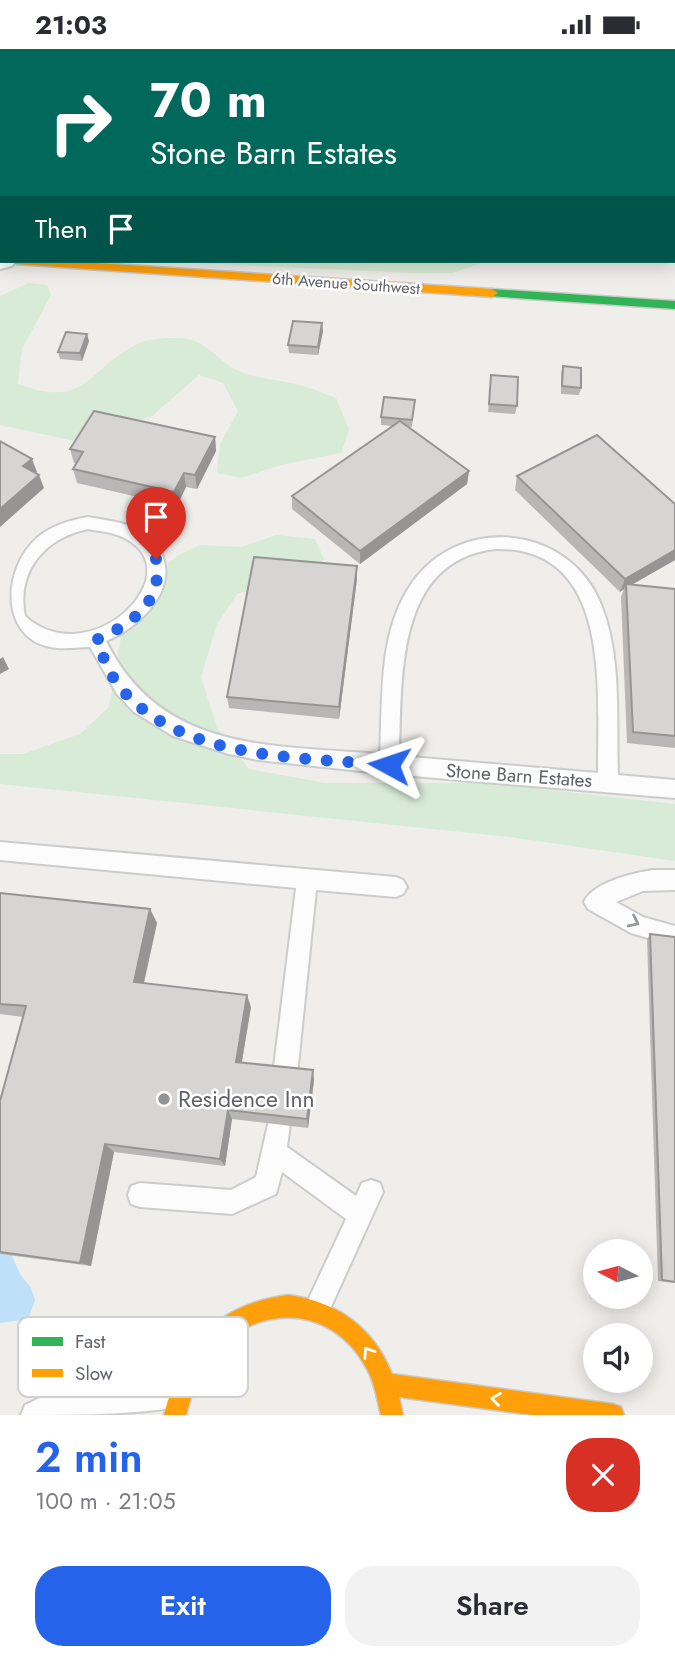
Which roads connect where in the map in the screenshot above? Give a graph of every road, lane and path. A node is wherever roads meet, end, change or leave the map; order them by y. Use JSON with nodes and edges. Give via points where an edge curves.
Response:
{"nodes":[{"id":1,"x":46,"y":263,"type":"edge"},
{"id":2,"x":675,"y":305,"type":"edge"},
{"id":3,"x":96,"y":640,"type":"junction"},
{"id":4,"x":389,"y":765,"type":"junction"},
{"id":5,"x":607,"y":782,"type":"junction"},
{"id":6,"x":675,"y":789,"type":"edge"},
{"id":7,"x":0,"y":851,"type":"edge"},
{"id":8,"x":307,"y":879,"type":"junction"},
{"id":9,"x":675,"y":880,"type":"edge"},
{"id":10,"x":396,"y":887,"type":"dead end"},
{"id":11,"x":675,"y":936,"type":"edge"},
{"id":12,"x":285,"y":1075,"type":"edge"},
{"id":13,"x":278,"y":1124,"type":"edge"},
{"id":14,"x":274,"y":1151,"type":"junction"},
{"id":15,"x":371,"y":1192,"type":"dead end"},
{"id":16,"x":140,"y":1195,"type":"dead end"},
{"id":17,"x":361,"y":1215,"type":"junction"},
{"id":18,"x":317,"y":1309,"type":"junction"},
{"id":19,"x":240,"y":1317,"type":"edge"},
{"id":20,"x":385,"y":1384,"type":"junction"},
{"id":21,"x":176,"y":1406,"type":"edge"},
{"id":22,"x":35,"y":1415,"type":"edge"},
{"id":23,"x":392,"y":1415,"type":"edge"},
{"id":24,"x":612,"y":1415,"type":"edge"}],
"edges":[{"from":1,"to":2,"type":"street","name":"6th Avenue Southwest"},
{"from":3,"to":3,"type":"lane","via":[[141,612],[156,586],[156,559],[142,540],[117,526],[70,524],[23,549],[8,573],[6,599],[11,613],[34,633],[58,641]]},
{"from":3,"to":4,"type":"lane","name":"Stone Barn Estates","via":[[122,690],[151,715],[187,733],[258,752]]},
{"from":4,"to":5,"type":"lane","name":"Stone Barn Estates"},
{"from":4,"to":5,"type":"lane","name":"Stone Barn Estates","via":[[397,647],[412,595],[434,567],[465,549],[518,544],[567,565],[594,608],[604,666]]},
{"from":5,"to":6,"type":"lane","name":"Stone Barn Estates"},
{"from":7,"to":8,"type":"lane"},
{"from":8,"to":10,"type":"lane"},
{"from":8,"to":12,"type":"lane"},
{"from":9,"to":11,"type":"lane","one_way":true,"via":[[642,880],[595,902],[639,926]]},
{"from":13,"to":14,"type":"lane"},
{"from":14,"to":16,"type":"lane","via":[[267,1185],[232,1202]]},
{"from":14,"to":17,"type":"lane"},
{"from":15,"to":17,"type":"lane"},
{"from":17,"to":18,"type":"lane"},
{"from":18,"to":19,"type":"street","via":[[284,1304]]},
{"from":20,"to":18,"type":"street","one_way":true,"via":[[368,1350],[345,1325]]},
{"from":20,"to":23,"type":"street"},
{"from":24,"to":20,"type":"street","one_way":true},
{"from":21,"to":22,"type":"lane","via":[[46,1409]]}]}
